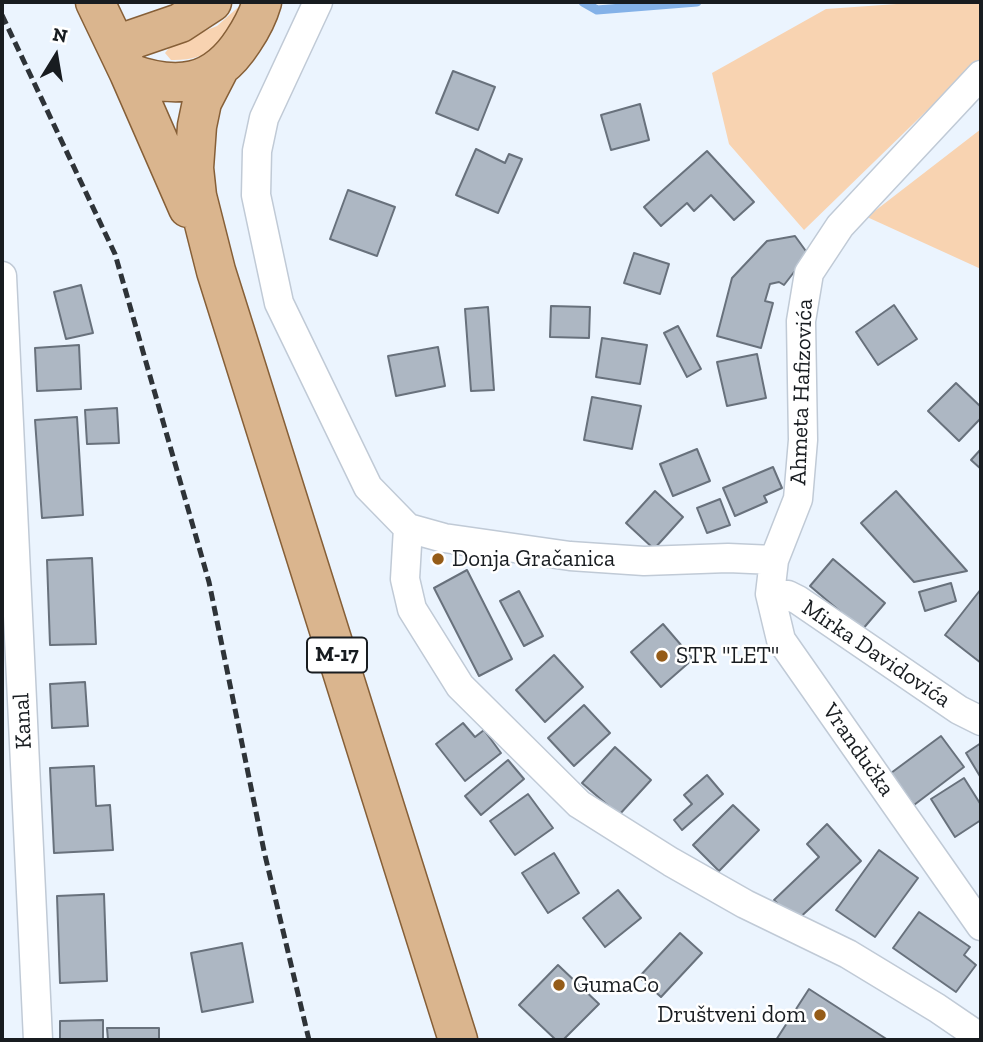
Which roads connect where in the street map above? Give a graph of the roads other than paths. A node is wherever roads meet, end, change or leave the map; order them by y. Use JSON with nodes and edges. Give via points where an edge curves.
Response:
{"nodes":[{"id":1,"x":95,"y":2,"type":"edge"},
{"id":2,"x":212,"y":2,"type":"edge"},
{"id":3,"x":262,"y":2,"type":"edge"},
{"id":4,"x":317,"y":2,"type":"edge"},
{"id":5,"x":123,"y":59,"type":"junction"},
{"id":6,"x":218,"y":71,"type":"junction"},
{"id":7,"x":981,"y":75,"type":"edge"},
{"id":8,"x":216,"y":271,"type":"junction"},
{"id":9,"x":2,"y":276,"type":"edge"},
{"id":10,"x":408,"y":528,"type":"junction"},
{"id":11,"x":774,"y":560,"type":"junction"},
{"id":12,"x":770,"y":594,"type":"junction"},
{"id":13,"x":981,"y":721,"type":"edge"},
{"id":14,"x":981,"y":926,"type":"edge"},
{"id":15,"x":981,"y":1038,"type":"edge"},
{"id":16,"x":38,"y":1040,"type":"edge"},
{"id":17,"x":458,"y":1040,"type":"edge"}],
"edges":[{"from":1,"to":5,"type":"main road","number":"M-17"},
{"from":2,"to":5,"type":"main road"},
{"from":3,"to":6,"type":"main road","via":[[235,54]]},
{"from":4,"to":10,"type":"street","via":[[264,118],[257,151],[256,195],[279,303],[368,488]]},
{"from":5,"to":6,"type":"main road","via":[[150,80],[199,79]]},
{"from":5,"to":8,"type":"main road","number":"M-17"},
{"from":6,"to":8,"type":"main road","via":[[202,102],[194,168]]},
{"from":7,"to":11,"type":"street","name":"Ahmeta Hafizovića","via":[[839,226],[809,273],[801,321],[803,440],[798,499]]},
{"from":8,"to":17,"type":"main road","number":"M-17"},
{"from":9,"to":16,"type":"street","name":"Kanal"},
{"from":10,"to":11,"type":"street","via":[[444,538],[570,556],[644,561]]},
{"from":10,"to":15,"type":"street","via":[[405,579],[412,609],[460,686],[579,804],[745,904],[848,954]]},
{"from":11,"to":12,"type":"street","name":"Vrandučka"},
{"from":12,"to":13,"type":"street","name":"Mirka Davidovića","via":[[798,600]]},
{"from":12,"to":14,"type":"street","name":"Vrandučka","via":[[781,640]]}]}
